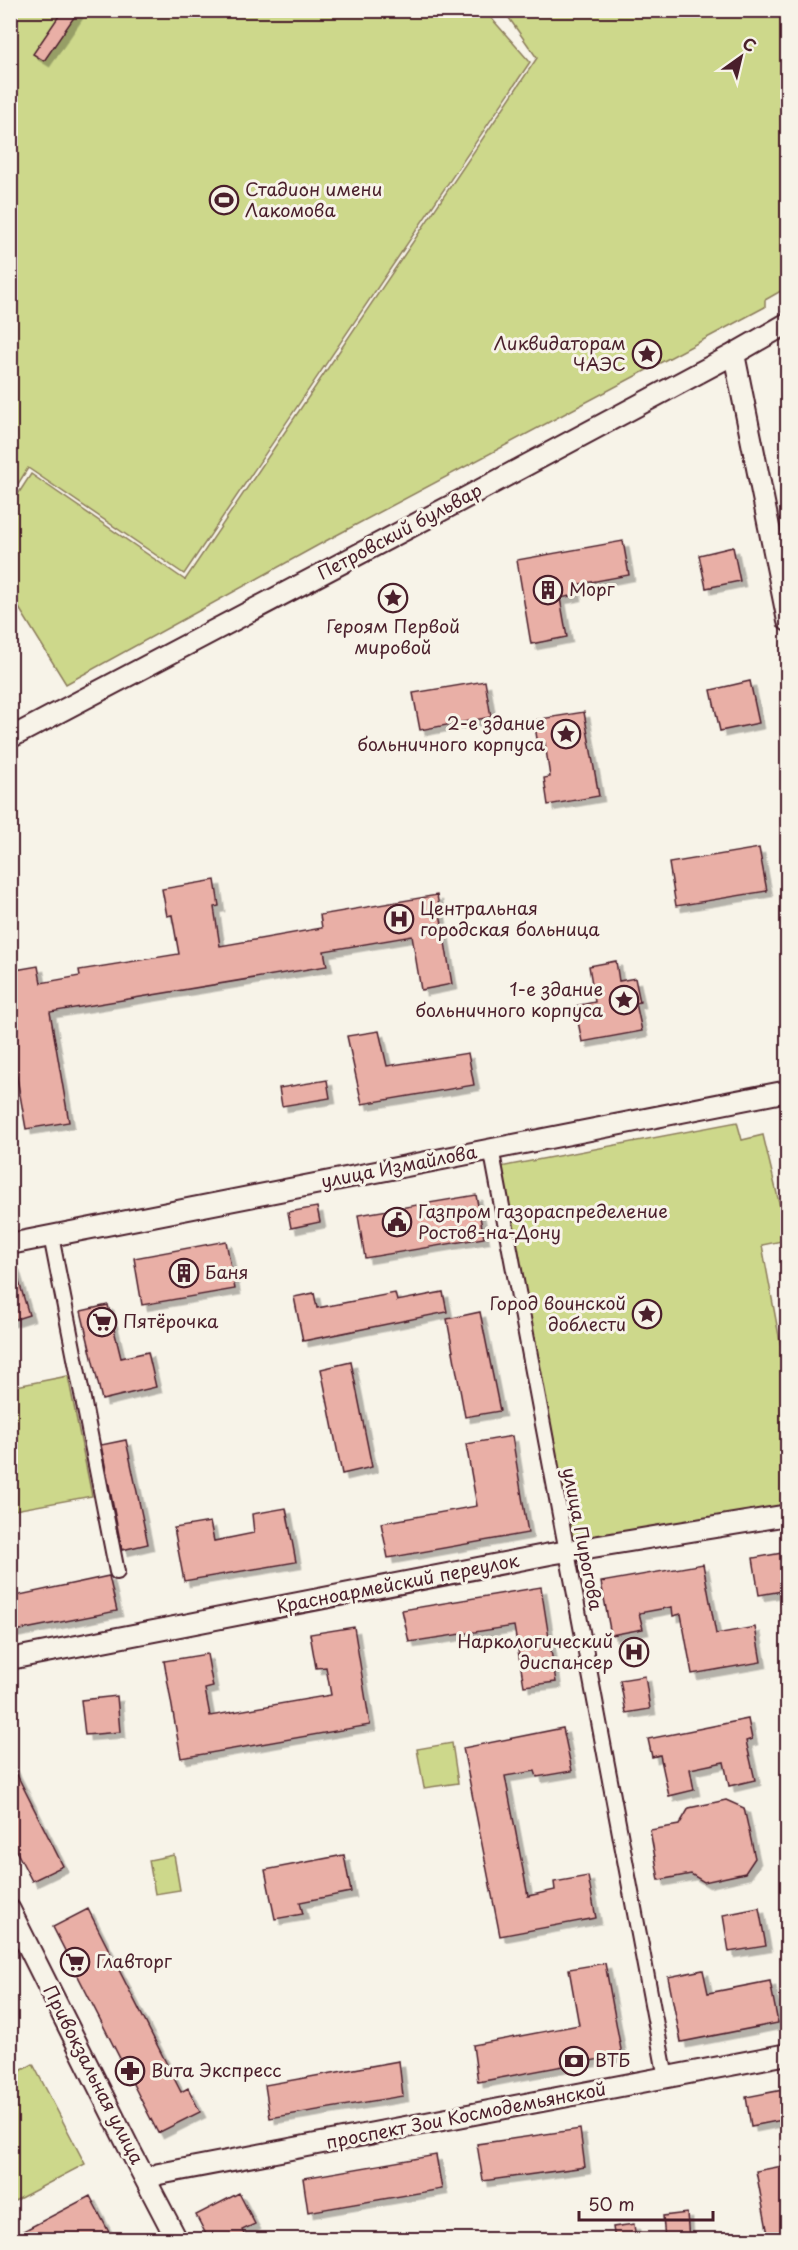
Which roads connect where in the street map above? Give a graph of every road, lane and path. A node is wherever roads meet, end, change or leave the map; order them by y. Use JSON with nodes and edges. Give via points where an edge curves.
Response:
{"nodes":[{"id":1,"x":788,"y":323,"type":"edge"},
{"id":2,"x":734,"y":354,"type":"junction"},
{"id":3,"x":788,"y":621,"type":"edge"},
{"id":4,"x":10,"y":738,"type":"edge"},
{"id":5,"x":788,"y":1091,"type":"edge"},
{"id":6,"x":491,"y":1149,"type":"junction"},
{"id":7,"x":51,"y":1236,"type":"junction"},
{"id":8,"x":10,"y":1244,"type":"edge"},
{"id":9,"x":788,"y":1515,"type":"edge"},
{"id":10,"x":566,"y":1551,"type":"junction"},
{"id":11,"x":117,"y":1572,"type":"dead end"},
{"id":12,"x":10,"y":1659,"type":"edge"},
{"id":13,"x":10,"y":1910,"type":"edge"},
{"id":14,"x":788,"y":2054,"type":"edge"},
{"id":15,"x":666,"y":2078,"type":"junction"},
{"id":16,"x":146,"y":2180,"type":"junction"},
{"id":17,"x":177,"y":2240,"type":"edge"}],
"edges":[{"from":1,"to":2,"type":"street","name":"Петровский бульвар"},
{"from":2,"to":3,"type":"street"},
{"from":2,"to":4,"type":"street","name":"Петровский бульвар"},
{"from":5,"to":6,"type":"street","name":"улица Измайлова"},
{"from":6,"to":7,"type":"street","name":"улица Измайлова"},
{"from":6,"to":10,"type":"street","name":"улица Пирогова"},
{"from":7,"to":8,"type":"street","name":"улица Измайлова"},
{"from":7,"to":11,"type":"street"},
{"from":9,"to":10,"type":"street","name":"Красноармейский переулок"},
{"from":10,"to":12,"type":"street","name":"Красноармейский переулок"},
{"from":10,"to":15,"type":"street","name":"улица Пирогова"},
{"from":13,"to":16,"type":"street","name":"Привокзальная улица"},
{"from":14,"to":15,"type":"street","name":"проспект Зои Космодемьянской"},
{"from":15,"to":16,"type":"street","name":"проспект Зои Космодемьянской","via":[[159,2174]]},
{"from":16,"to":17,"type":"street","name":"Привокзальная улица"}]}
